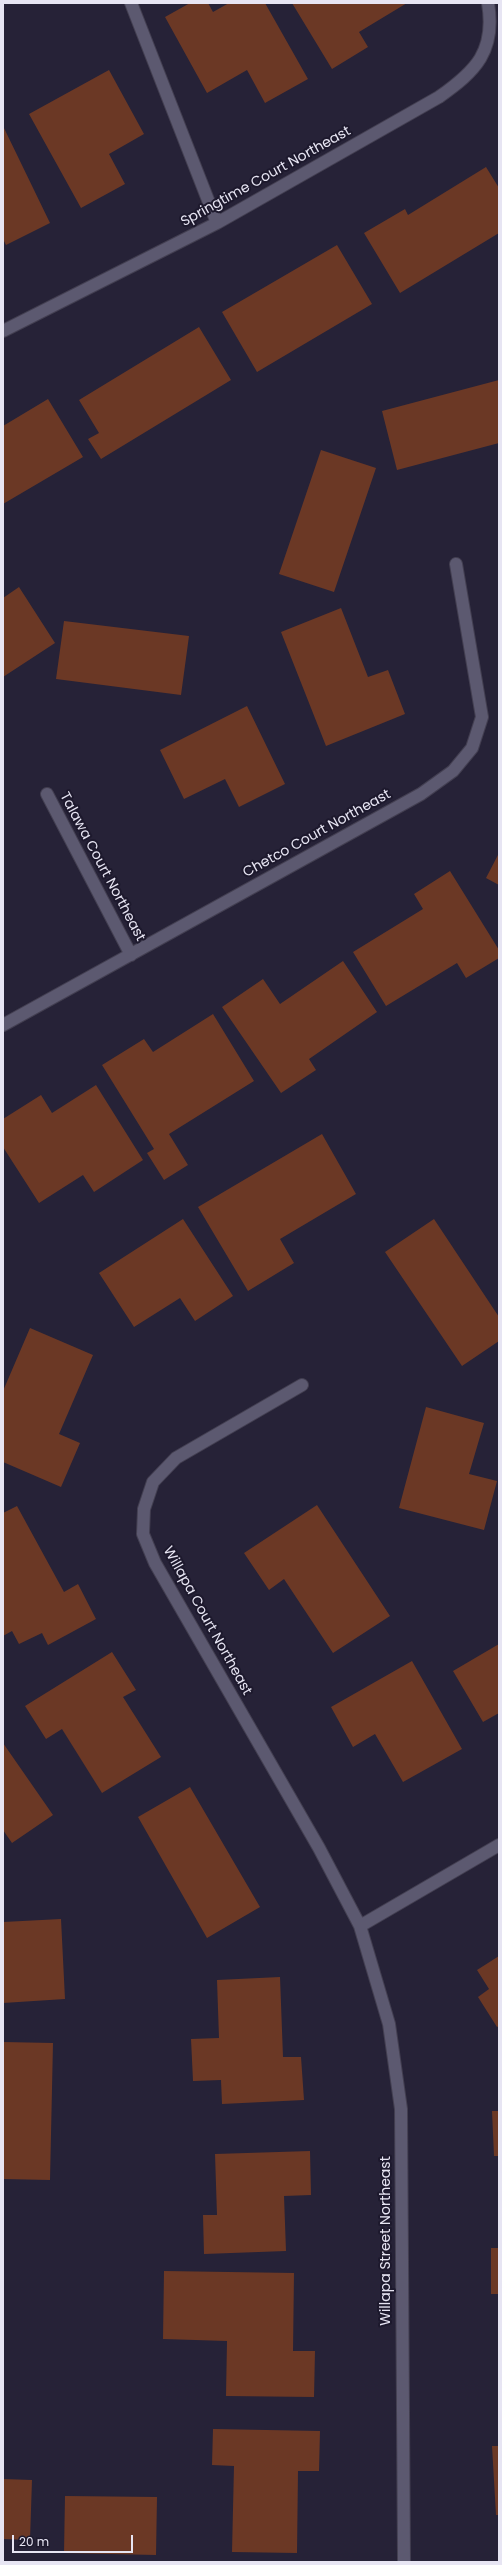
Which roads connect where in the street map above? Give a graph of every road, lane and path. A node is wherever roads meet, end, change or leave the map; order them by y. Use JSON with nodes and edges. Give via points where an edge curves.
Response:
{"nodes":[{"id":1,"x":131,"y":3,"type":"edge"},
{"id":2,"x":488,"y":3,"type":"edge"},
{"id":3,"x":217,"y":223,"type":"junction"},
{"id":4,"x":3,"y":331,"type":"edge"},
{"id":5,"x":456,"y":564,"type":"dead end"},
{"id":6,"x":47,"y":794,"type":"dead end"},
{"id":7,"x":131,"y":954,"type":"junction"},
{"id":8,"x":3,"y":1025,"type":"edge"},
{"id":9,"x":302,"y":1385,"type":"dead end"},
{"id":10,"x":499,"y":1845,"type":"edge"},
{"id":11,"x":360,"y":1926,"type":"junction"},
{"id":12,"x":404,"y":2562,"type":"edge"}],
"edges":[{"from":1,"to":3,"type":"street"},
{"from":2,"to":3,"type":"street","name":"Springtime Court Northeast","via":[[492,24],[482,57],[467,78],[439,97]]},
{"from":3,"to":4,"type":"street","name":"Springtime Court Northeast"},
{"from":5,"to":7,"type":"street","name":"Chetco Court Northeast","via":[[482,717],[472,748],[453,771],[421,794]]},
{"from":6,"to":7,"type":"street","name":"Talawa Court Northeast"},
{"from":7,"to":8,"type":"street","name":"Chetco Court Northeast"},
{"from":9,"to":11,"type":"street","name":"Willapa Court Northeast","via":[[176,1458],[153,1482],[144,1509],[143,1534],[155,1563],[319,1848]]},
{"from":10,"to":11,"type":"street"},
{"from":11,"to":12,"type":"street","name":"Willapa Street Northeast","via":[[389,2024],[401,2109]]}]}
